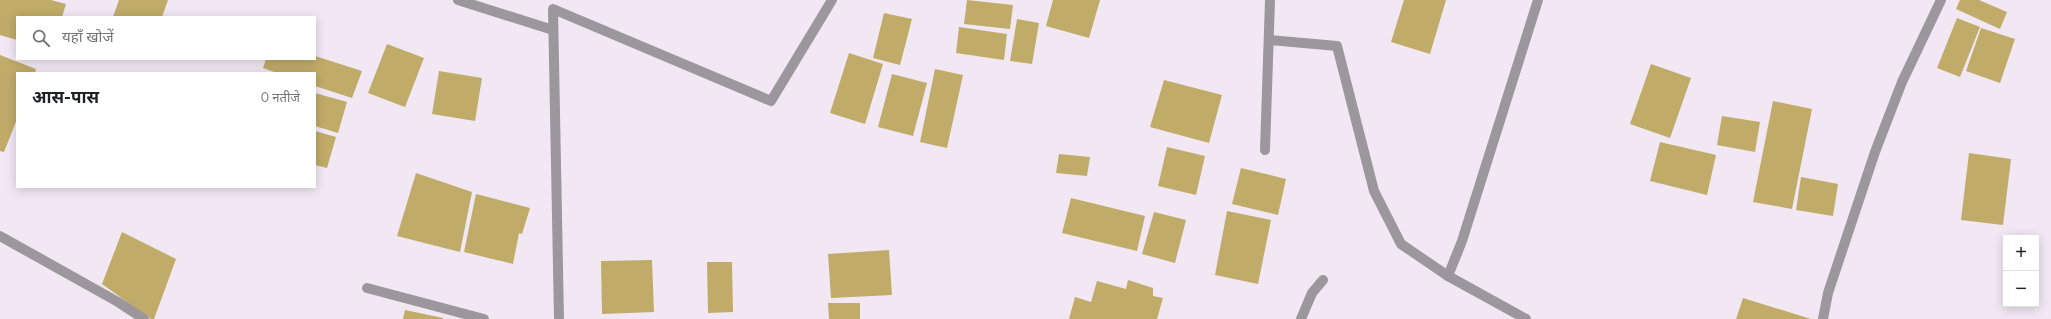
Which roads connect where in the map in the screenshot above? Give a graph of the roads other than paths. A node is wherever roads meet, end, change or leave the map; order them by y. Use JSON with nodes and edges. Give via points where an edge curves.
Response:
{"nodes":[{"id":1,"x":458,"y":0,"type":"edge"},
{"id":2,"x":832,"y":0,"type":"edge"},
{"id":3,"x":1270,"y":0,"type":"edge"},
{"id":4,"x":1538,"y":0,"type":"edge"},
{"id":5,"x":1941,"y":0,"type":"edge"},
{"id":6,"x":553,"y":4,"type":"edge"},
{"id":7,"x":553,"y":30,"type":"junction"},
{"id":8,"x":1269,"y":40,"type":"junction"},
{"id":9,"x":1265,"y":150,"type":"dead end"},
{"id":10,"x":0,"y":236,"type":"edge"},
{"id":11,"x":1448,"y":276,"type":"junction"},
{"id":12,"x":1323,"y":280,"type":"dead end"},
{"id":13,"x":366,"y":288,"type":"dead end"},
{"id":14,"x":144,"y":319,"type":"edge"},
{"id":15,"x":484,"y":319,"type":"edge"},
{"id":16,"x":559,"y":319,"type":"edge"},
{"id":17,"x":1301,"y":319,"type":"edge"},
{"id":18,"x":1526,"y":319,"type":"edge"},
{"id":19,"x":1823,"y":319,"type":"edge"}],
"edges":[{"from":1,"to":7,"type":"street"},
{"from":2,"to":6,"type":"street","via":[[770,101]]},
{"from":3,"to":8,"type":"street"},
{"from":4,"to":11,"type":"street","via":[[1462,241]]},
{"from":5,"to":19,"type":"street","via":[[1902,82],[1875,152],[1828,294]]},
{"from":6,"to":7,"type":"street"},
{"from":7,"to":16,"type":"street"},
{"from":8,"to":9,"type":"street"},
{"from":8,"to":11,"type":"street","via":[[1337,46],[1374,191],[1402,244]]},
{"from":10,"to":14,"type":"street"},
{"from":11,"to":18,"type":"street"},
{"from":12,"to":17,"type":"street","via":[[1312,293]]},
{"from":13,"to":15,"type":"street"}]}
